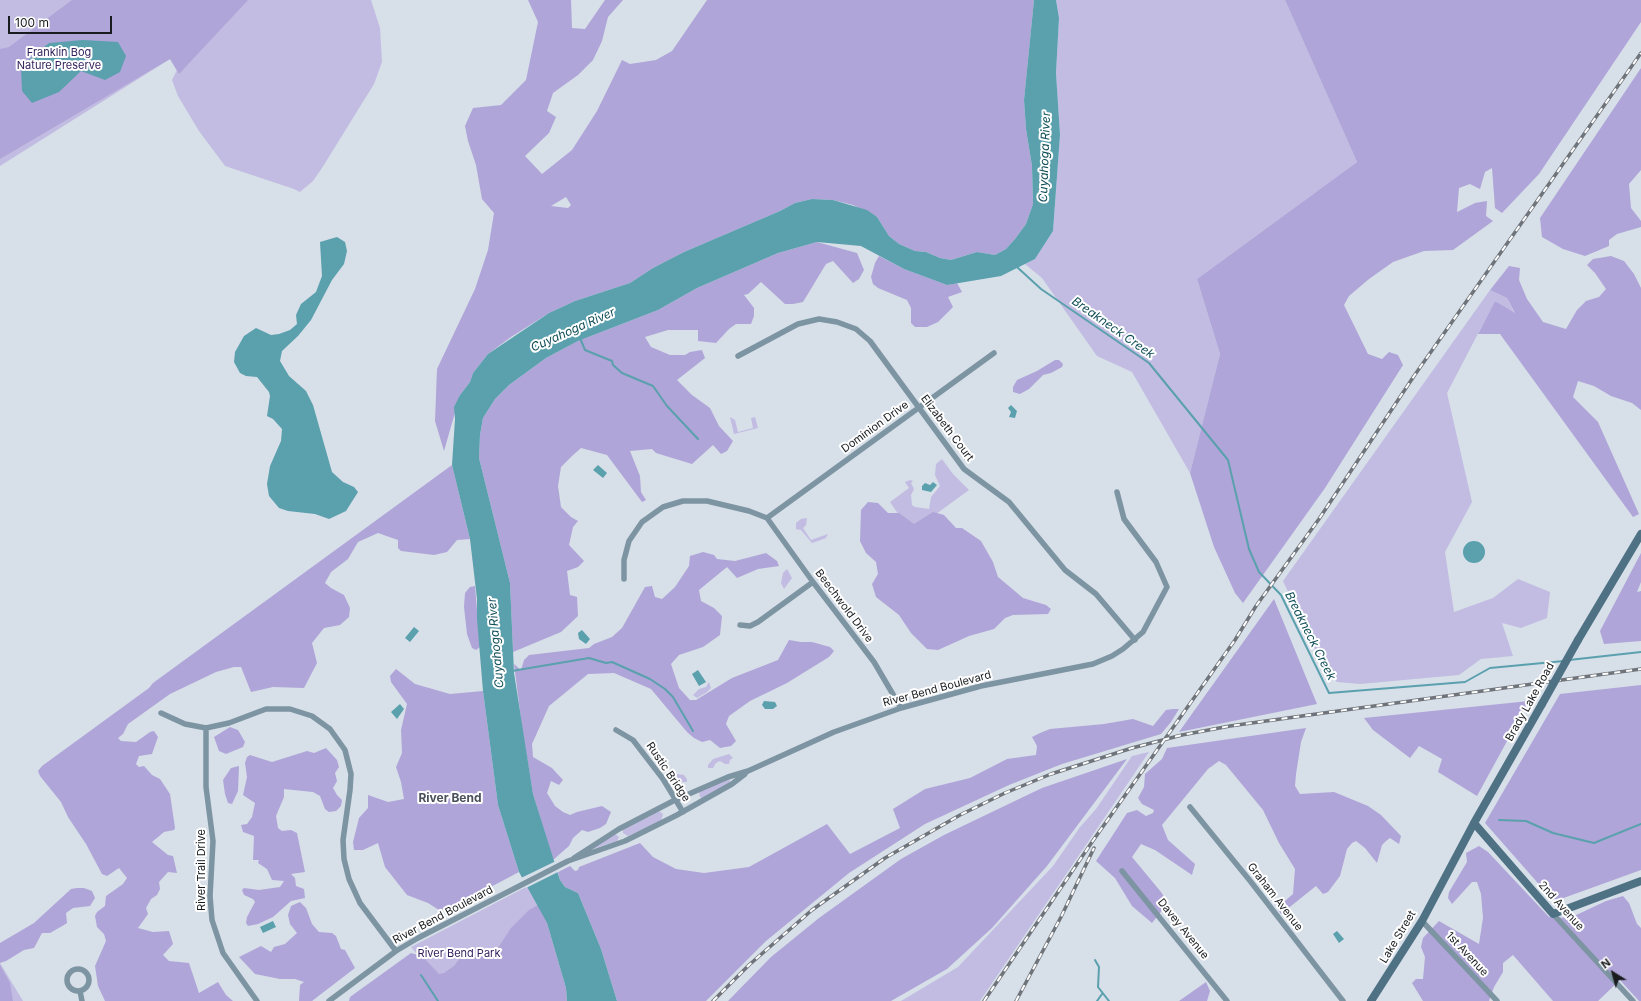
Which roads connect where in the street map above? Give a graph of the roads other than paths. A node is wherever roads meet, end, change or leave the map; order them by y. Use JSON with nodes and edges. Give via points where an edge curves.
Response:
{"nodes":[{"id":1,"x":994,"y":353,"type":"dead end"},
{"id":2,"x":738,"y":356,"type":"dead end"},
{"id":3,"x":919,"y":408,"type":"junction"},
{"id":4,"x":1117,"y":492,"type":"dead end"},
{"id":5,"x":768,"y":518,"type":"junction"},
{"id":6,"x":1641,"y":534,"type":"edge"},
{"id":7,"x":624,"y":579,"type":"dead end"},
{"id":8,"x":813,"y":582,"type":"junction"},
{"id":9,"x":740,"y":625,"type":"dead end"},
{"id":10,"x":1135,"y":640,"type":"junction"},
{"id":11,"x":901,"y":708,"type":"junction"},
{"id":12,"x":161,"y":713,"type":"dead end"},
{"id":13,"x":206,"y":728,"type":"junction"},
{"id":14,"x":616,"y":730,"type":"dead end"},
{"id":15,"x":748,"y":771,"type":"junction"},
{"id":16,"x":675,"y":800,"type":"junction"},
{"id":17,"x":1190,"y":807,"type":"dead end"},
{"id":18,"x":683,"y":812,"type":"junction"},
{"id":19,"x":1474,"y":823,"type":"junction"},
{"id":20,"x":574,"y":858,"type":"junction"},
{"id":21,"x":1122,"y":871,"type":"dead end"},
{"id":22,"x":1641,"y":881,"type":"edge"},
{"id":23,"x":1441,"y":883,"type":"joint"},
{"id":24,"x":1553,"y":914,"type":"junction"},
{"id":25,"x":1422,"y":921,"type":"junction"},
{"id":26,"x":396,"y":951,"type":"junction"},
{"id":27,"x":80,"y":991,"type":"dead end"},
{"id":28,"x":1374,"y":1000,"type":"edge"},
{"id":29,"x":82,"y":1001,"type":"edge"},
{"id":30,"x":257,"y":1001,"type":"edge"},
{"id":31,"x":329,"y":1001,"type":"edge"},
{"id":32,"x":1227,"y":1001,"type":"edge"},
{"id":33,"x":1343,"y":1001,"type":"edge"},
{"id":34,"x":1497,"y":1001,"type":"edge"},
{"id":35,"x":1633,"y":1001,"type":"edge"}],
"edges":[{"from":1,"to":3,"type":"street","name":"Dominion Drive"},
{"from":2,"to":3,"type":"street","name":"Elizabeth Court","via":[[798,324],[819,319],[837,322],[856,329],[870,341]]},
{"from":3,"to":5,"type":"street","name":"Dominion Drive"},
{"from":3,"to":10,"type":"street","name":"Elizabeth Court","via":[[964,468],[1009,502],[1065,570],[1096,594]]},
{"from":4,"to":10,"type":"street","name":"River Bend Boulevard","via":[[1124,519],[1156,562],[1167,587],[1150,621]]},
{"from":5,"to":7,"type":"street","via":[[707,501],[683,501],[663,507],[648,517],[629,541],[624,560]]},
{"from":5,"to":8,"type":"street","name":"Beechwold Drive"},
{"from":6,"to":19,"type":"street","name":"Brady Lake Road","bridge":true},
{"from":8,"to":9,"type":"street","via":[[758,622],[750,626]]},
{"from":8,"to":11,"type":"street","name":"Beechwold Drive","via":[[874,662]]},
{"from":10,"to":11,"type":"street","name":"River Bend Boulevard","via":[[1112,656],[1093,664],[981,686]]},
{"from":11,"to":15,"type":"street","name":"River Bend Boulevard","via":[[834,732]]},
{"from":12,"to":13,"type":"street","via":[[185,724]]},
{"from":13,"to":26,"type":"street","via":[[229,723],[261,710],[283,708],[312,716],[336,736],[345,750],[351,774],[343,840],[348,879],[360,903]]},
{"from":13,"to":30,"type":"street","name":"River Trail Drive","via":[[206,788],[214,841],[210,896],[212,920],[223,953]]},
{"from":14,"to":16,"type":"street","name":"Rustic Bridge","via":[[633,740],[660,775]]},
{"from":15,"to":16,"type":"street","name":"River Bend Boulevard"},
{"from":15,"to":18,"type":"street","name":"River Bend Boulevard","via":[[732,784]]},
{"from":16,"to":18,"type":"street","name":"Rustic Bridge"},
{"from":16,"to":20,"type":"street","name":"River Bend Boulevard","via":[[619,829]]},
{"from":17,"to":33,"type":"street","name":"Graham Avenue"},
{"from":18,"to":20,"type":"street","name":"River Bend Boulevard","via":[[625,840]]},
{"from":19,"to":23,"type":"street","name":"Brady Lake Road"},
{"from":19,"to":24,"type":"street","name":"2nd Avenue"},
{"from":20,"to":26,"type":"street","name":"River Bend Boulevard"},
{"from":21,"to":32,"type":"street","name":"Davey Avenue"},
{"from":22,"to":24,"type":"street"},
{"from":23,"to":25,"type":"street","name":"Lake Street"},
{"from":24,"to":35,"type":"street","name":"2nd Avenue"},
{"from":25,"to":28,"type":"street","name":"Lake Street"},
{"from":25,"to":34,"type":"street","name":"1st Avenue"},
{"from":26,"to":31,"type":"street","name":"River Bend Boulevard"},
{"from":27,"to":29,"type":"street"}]}
